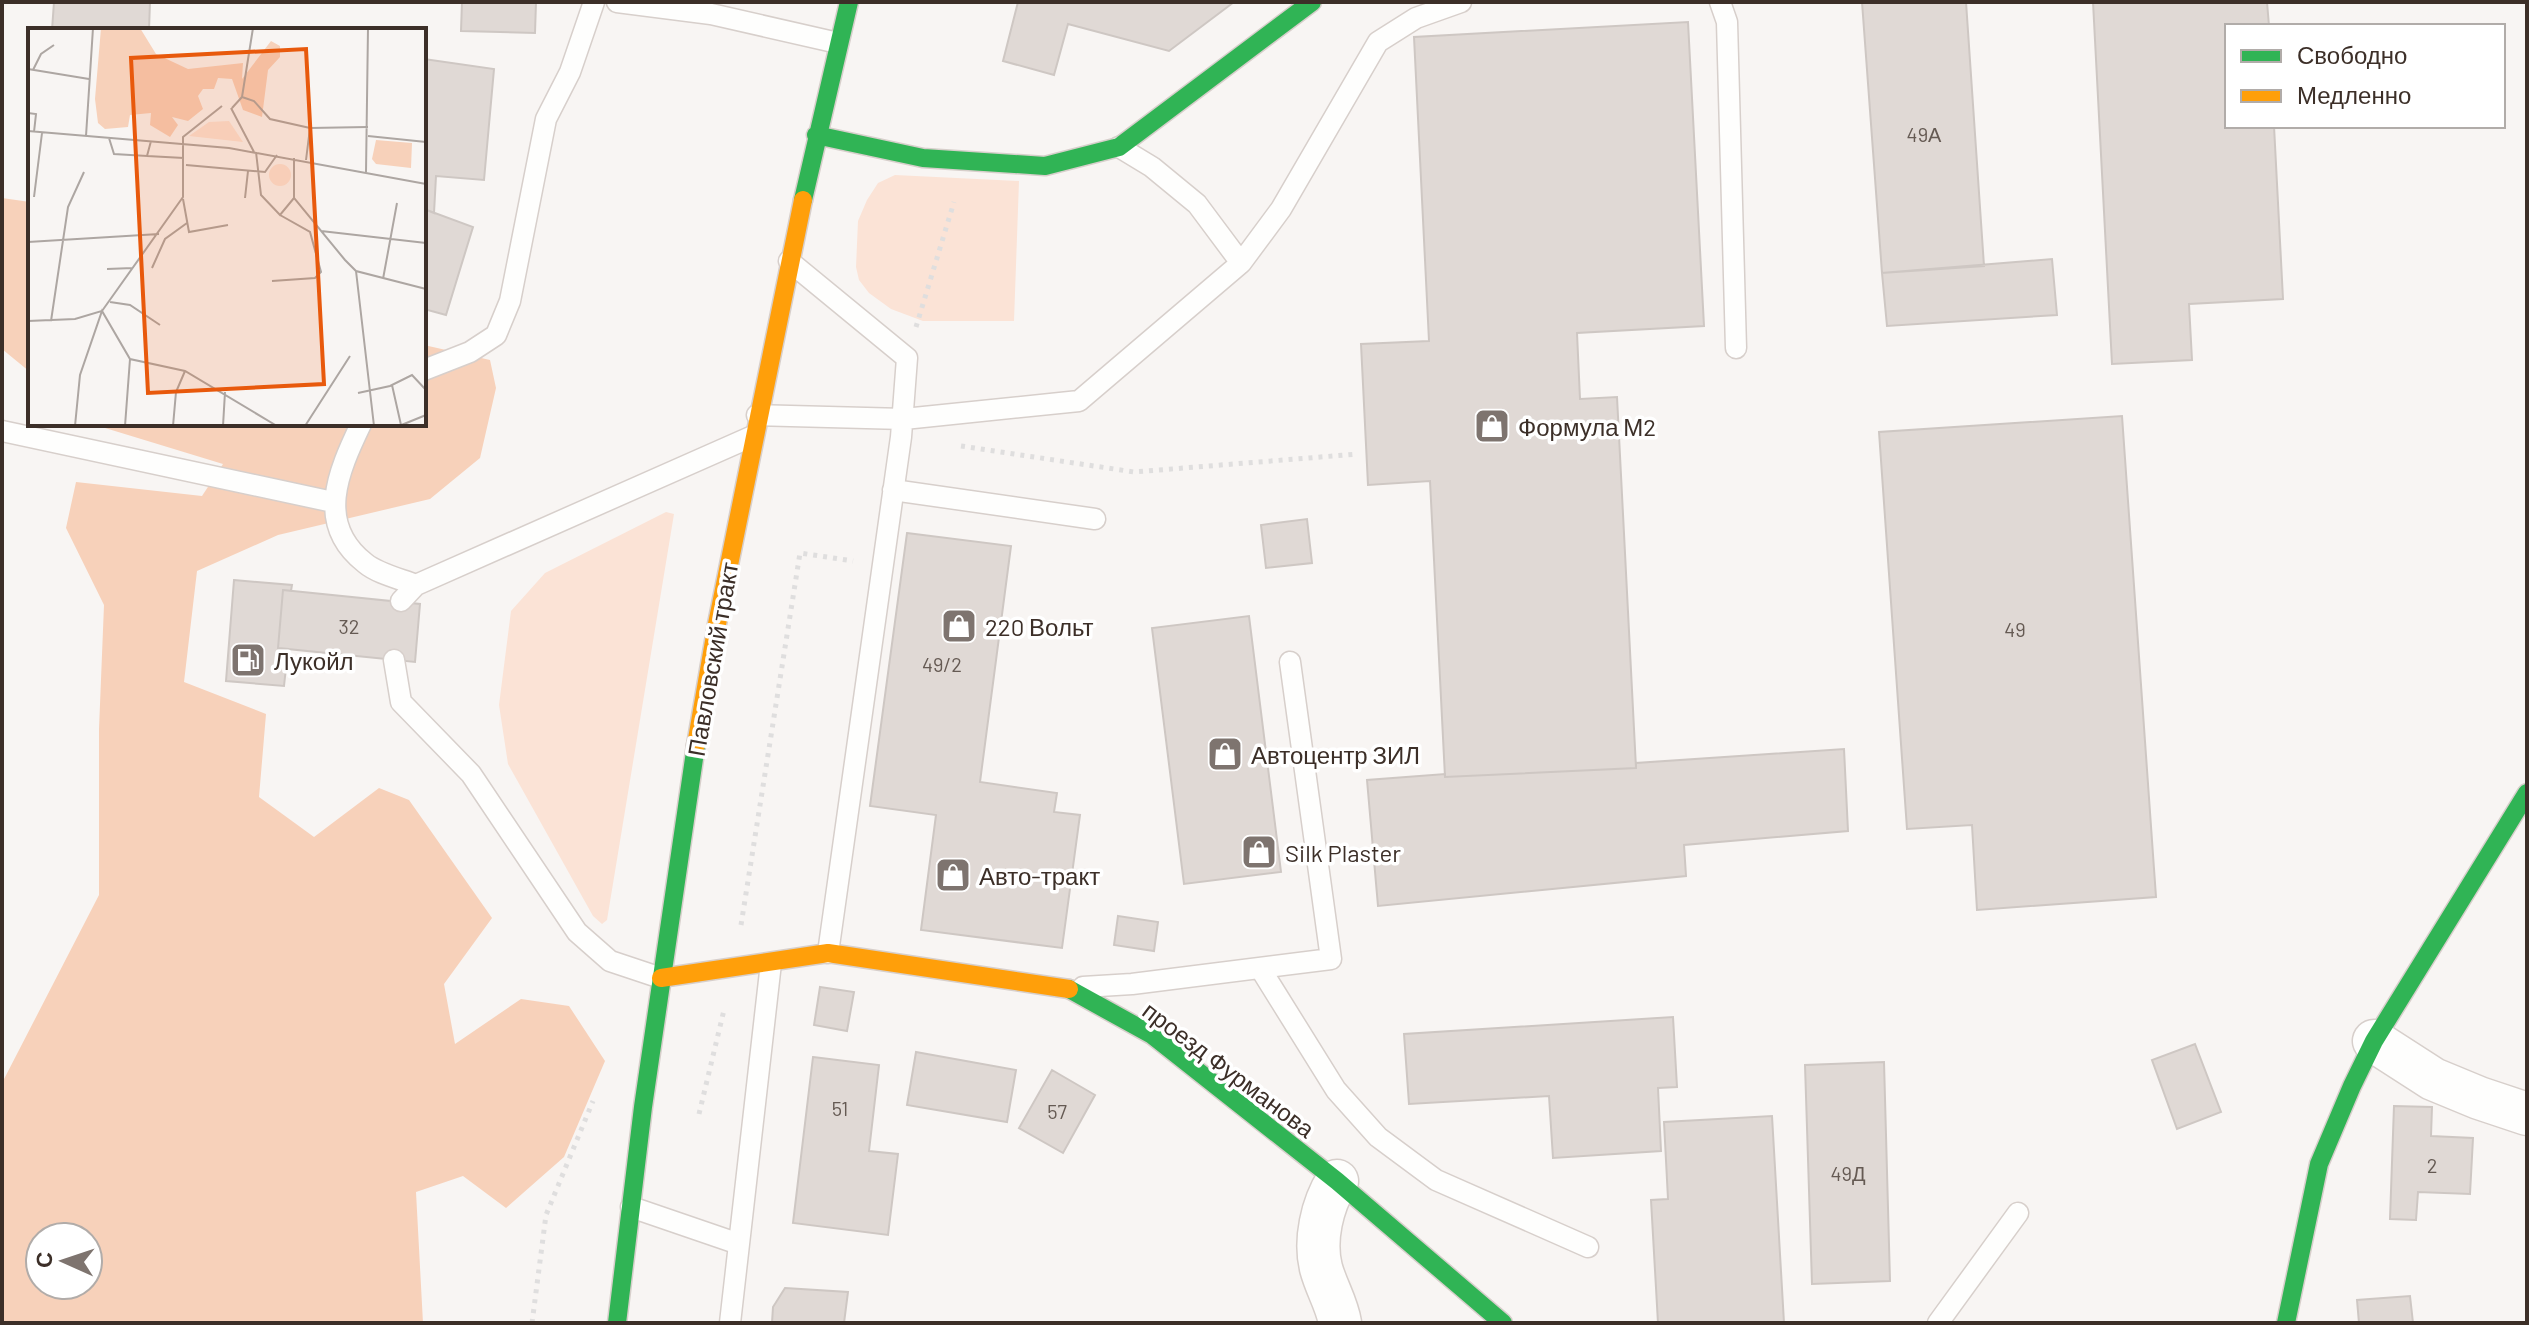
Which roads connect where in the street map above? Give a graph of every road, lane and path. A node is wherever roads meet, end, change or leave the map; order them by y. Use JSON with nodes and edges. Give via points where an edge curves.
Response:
{"nodes":[{"id":1,"x":594,"y":2,"type":"edge"},
{"id":2,"x":617,"y":2,"type":"edge"},
{"id":3,"x":849,"y":2,"type":"edge"},
{"id":4,"x":1312,"y":2,"type":"edge"},
{"id":5,"x":1461,"y":2,"type":"edge"},
{"id":6,"x":1720,"y":2,"type":"edge"},
{"id":7,"x":838,"y":43,"type":"junction"},
{"id":8,"x":816,"y":135,"type":"junction"},
{"id":9,"x":1119,"y":147,"type":"junction"},
{"id":10,"x":966,"y":161,"type":"junction"},
{"id":11,"x":789,"y":261,"type":"junction"},
{"id":12,"x":1241,"y":263,"type":"junction"},
{"id":13,"x":1736,"y":348,"type":"dead end"},
{"id":14,"x":907,"y":358,"type":"junction"},
{"id":15,"x":426,"y":369,"type":"edge"},
{"id":16,"x":757,"y":415,"type":"junction"},
{"id":17,"x":360,"y":426,"type":"edge"},
{"id":18,"x":902,"y":428,"type":"junction"},
{"id":19,"x":2,"y":431,"type":"edge"},
{"id":20,"x":753,"y":436,"type":"junction"},
{"id":21,"x":1358,"y":454,"type":"dead end"},
{"id":22,"x":893,"y":490,"type":"junction"},
{"id":23,"x":333,"y":502,"type":"junction"},
{"id":24,"x":1095,"y":519,"type":"dead end"},
{"id":25,"x":881,"y":565,"type":"junction"},
{"id":26,"x":416,"y":585,"type":"junction"},
{"id":27,"x":401,"y":601,"type":"dead end"},
{"id":28,"x":394,"y":660,"type":"dead end"},
{"id":29,"x":1290,"y":662,"type":"dead end"},
{"id":30,"x":2527,"y":793,"type":"edge"},
{"id":31,"x":828,"y":953,"type":"junction"},
{"id":32,"x":771,"y":963,"type":"junction"},
{"id":33,"x":734,"y":968,"type":"junction"},
{"id":34,"x":1260,"y":968,"type":"junction"},
{"id":35,"x":661,"y":978,"type":"junction"},
{"id":36,"x":1067,"y":988,"type":"junction"},
{"id":37,"x":2374,"y":1041,"type":"junction"},
{"id":38,"x":593,"y":1101,"type":"dead end"},
{"id":39,"x":699,"y":1114,"type":"dead end"},
{"id":40,"x":2527,"y":1114,"type":"edge"},
{"id":41,"x":1337,"y":1181,"type":"junction"},
{"id":42,"x":631,"y":1207,"type":"junction"},
{"id":43,"x":2018,"y":1213,"type":"dead end"},
{"id":44,"x":739,"y":1244,"type":"junction"},
{"id":45,"x":1588,"y":1247,"type":"dead end"},
{"id":46,"x":532,"y":1323,"type":"edge"},
{"id":47,"x":617,"y":1323,"type":"edge"},
{"id":48,"x":730,"y":1323,"type":"edge"},
{"id":49,"x":1340,"y":1323,"type":"edge"},
{"id":50,"x":1503,"y":1323,"type":"edge"},
{"id":51,"x":1938,"y":1323,"type":"edge"},
{"id":52,"x":2286,"y":1323,"type":"edge"}],
"edges":[{"from":1,"to":15,"type":"lane","via":[[570,72],[546,119],[510,301],[496,335]]},
{"from":2,"to":7,"type":"lane","via":[[711,14]]},
{"from":3,"to":7,"type":"street","name":"Павловский тракт"},
{"from":4,"to":9,"type":"street"},
{"from":5,"to":12,"type":"lane","via":[[1416,18],[1378,42],[1281,209]]},
{"from":6,"to":13,"type":"lane","via":[[1727,22]]},
{"from":7,"to":8,"type":"street","name":"Павловский тракт"},
{"from":8,"to":10,"type":"street","via":[[923,158]]},
{"from":8,"to":11,"type":"street","name":"Павловский тракт"},
{"from":9,"to":10,"type":"street","via":[[1045,166]]},
{"from":9,"to":12,"type":"lane","via":[[1197,204]]},
{"from":10,"to":14,"type":"path"},
{"from":11,"to":14,"type":"lane"},
{"from":11,"to":16,"type":"street","name":"Павловский тракт"},
{"from":12,"to":18,"type":"lane","via":[[1079,401]]},
{"from":14,"to":18,"type":"lane"},
{"from":16,"to":18,"type":"lane"},
{"from":16,"to":20,"type":"street","name":"Павловский тракт"},
{"from":17,"to":23,"type":"lane"},
{"from":18,"to":21,"type":"path","via":[[1134,472]]},
{"from":18,"to":22,"type":"lane"},
{"from":19,"to":23,"type":"lane"},
{"from":20,"to":26,"type":"lane"},
{"from":20,"to":35,"type":"street","name":"Павловский тракт","via":[[688,790]]},
{"from":22,"to":24,"type":"lane"},
{"from":22,"to":25,"type":"lane"},
{"from":23,"to":26,"type":"lane","via":[[345,542],[366,565]]},
{"from":25,"to":31,"type":"lane"},
{"from":25,"to":33,"type":"path","via":[[800,553]]},
{"from":26,"to":27,"type":"lane"},
{"from":28,"to":35,"type":"lane","via":[[401,702],[471,774],[577,932],[610,961]]},
{"from":29,"to":34,"type":"lane","via":[[1331,959]]},
{"from":30,"to":37,"type":"street"},
{"from":31,"to":32,"type":"street","name":"проезд Фурманова"},
{"from":31,"to":36,"type":"street","name":"проезд Фурманова"},
{"from":32,"to":33,"type":"street","name":"проезд Фурманова"},
{"from":32,"to":44,"type":"lane"},
{"from":33,"to":35,"type":"street","name":"проезд Фурманова"},
{"from":33,"to":39,"type":"path"},
{"from":34,"to":36,"type":"lane"},
{"from":34,"to":45,"type":"lane","via":[[1336,1090],[1378,1137],[1436,1180]]},
{"from":35,"to":42,"type":"street","name":"Павловский тракт"},
{"from":36,"to":41,"type":"street","name":"проезд Фурманова","via":[[1152,1035]]},
{"from":37,"to":40,"type":"street","via":[[2433,1079]]},
{"from":37,"to":52,"type":"street","via":[[2319,1164]]},
{"from":38,"to":46,"type":"path","via":[[546,1215]]},
{"from":41,"to":49,"type":"street","via":[[1327,1198],[1320,1245],[1321,1266]]},
{"from":41,"to":50,"type":"street","name":"проезд Фурманова"},
{"from":42,"to":44,"type":"lane"},
{"from":42,"to":47,"type":"street","name":"Павловский тракт"},
{"from":43,"to":51,"type":"lane"},
{"from":44,"to":48,"type":"lane"}]}
